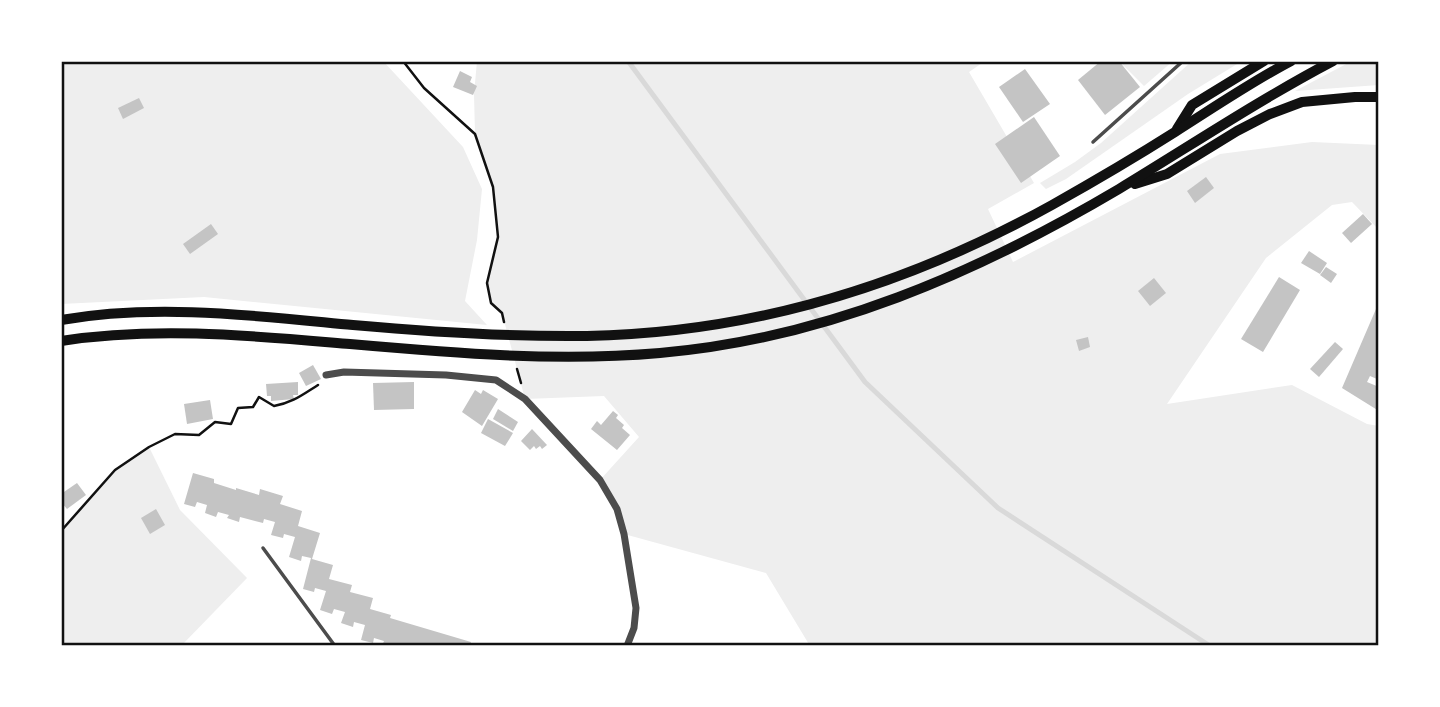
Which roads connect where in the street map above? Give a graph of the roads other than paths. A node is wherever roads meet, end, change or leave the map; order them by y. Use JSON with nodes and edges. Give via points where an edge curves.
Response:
{"nodes":[{"id":1,"x":1183,"y":61,"type":"edge"},
{"id":2,"x":1264,"y":61,"type":"edge"},
{"id":3,"x":1291,"y":61,"type":"edge"},
{"id":4,"x":1333,"y":61,"type":"edge"},
{"id":5,"x":1379,"y":97,"type":"edge"},
{"id":6,"x":1175,"y":132,"type":"junction"},
{"id":7,"x":1093,"y":142,"type":"dead end"},
{"id":8,"x":1119,"y":189,"type":"junction"},
{"id":9,"x":61,"y":320,"type":"edge"},
{"id":10,"x":61,"y":341,"type":"edge"},
{"id":11,"x":326,"y":375,"type":"road end"},
{"id":12,"x":262,"y":548,"type":"dead end"},
{"id":13,"x":335,"y":646,"type":"edge"},
{"id":14,"x":627,"y":646,"type":"edge"}],
"edges":[{"from":1,"to":7,"type":"lane"},
{"from":2,"to":6,"type":"highway","via":[[1192,105]]},
{"from":3,"to":6,"type":"highway"},
{"from":4,"to":8,"type":"highway","via":[[1274,92]]},
{"from":5,"to":8,"type":"highway","via":[[1302,102],[1237,131],[1167,174]]},
{"from":6,"to":9,"type":"highway","via":[[1051,205],[925,266],[809,306],[712,327],[590,336],[215,314],[146,313]]},
{"from":8,"to":10,"type":"highway","via":[[927,288],[872,309],[766,338],[658,354],[500,354],[214,334],[150,333]]},
{"from":11,"to":14,"type":"street","via":[[344,372],[496,380],[525,398],[600,480],[617,509],[636,608]]},
{"from":12,"to":13,"type":"lane"}]}
